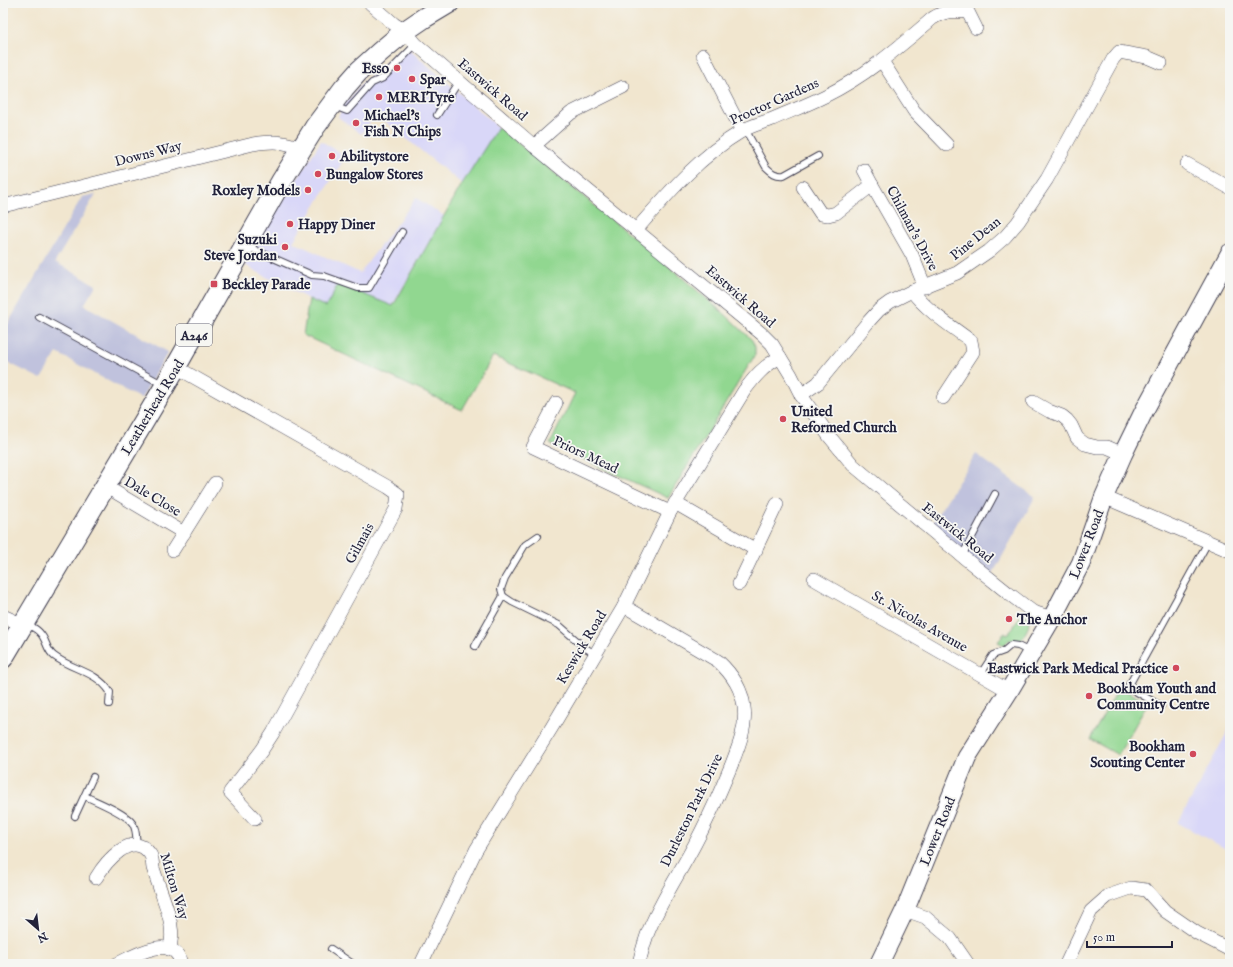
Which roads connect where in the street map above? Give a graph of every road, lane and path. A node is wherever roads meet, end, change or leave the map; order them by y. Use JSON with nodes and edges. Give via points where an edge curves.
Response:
{"nodes":[{"id":1,"x":370,"y":3,"type":"edge"},
{"id":2,"x":449,"y":3,"type":"edge"},
{"id":3,"x":971,"y":7,"type":"edge"},
{"id":4,"x":976,"y":28,"type":"dead end"},
{"id":5,"x":410,"y":37,"type":"junction"},
{"id":6,"x":703,"y":55,"type":"dead end"},
{"id":7,"x":882,"y":61,"type":"junction"},
{"id":8,"x":1161,"y":63,"type":"dead end"},
{"id":9,"x":460,"y":81,"type":"junction"},
{"id":10,"x":623,"y":87,"type":"dead end"},
{"id":11,"x":437,"y":115,"type":"dead end"},
{"id":12,"x":744,"y":130,"type":"junction"},
{"id":13,"x":946,"y":145,"type":"dead end"},
{"id":14,"x":534,"y":146,"type":"junction"},
{"id":15,"x":301,"y":148,"type":"junction"},
{"id":16,"x":818,"y":156,"type":"dead end"},
{"id":17,"x":1187,"y":164,"type":"dead end"},
{"id":18,"x":864,"y":170,"type":"dead end"},
{"id":19,"x":872,"y":185,"type":"junction"},
{"id":20,"x":804,"y":186,"type":"dead end"},
{"id":21,"x":1230,"y":188,"type":"edge"},
{"id":22,"x":3,"y":206,"type":"edge"},
{"id":23,"x":636,"y":230,"type":"junction"},
{"id":24,"x":402,"y":232,"type":"dead end"},
{"id":25,"x":245,"y":246,"type":"junction"},
{"id":26,"x":1230,"y":253,"type":"edge"},
{"id":27,"x":919,"y":289,"type":"junction"},
{"id":28,"x":39,"y":317,"type":"dead end"},
{"id":29,"x":780,"y":357,"type":"junction"},
{"id":30,"x":176,"y":367,"type":"junction"},
{"id":31,"x":166,"y":386,"type":"junction"},
{"id":32,"x":802,"y":394,"type":"junction"},
{"id":33,"x":943,"y":398,"type":"dead end"},
{"id":34,"x":1033,"y":402,"type":"dead end"},
{"id":35,"x":556,"y":403,"type":"dead end"},
{"id":36,"x":1123,"y":454,"type":"junction"},
{"id":37,"x":215,"y":483,"type":"dead end"},
{"id":38,"x":105,"y":486,"type":"junction"},
{"id":39,"x":995,"y":494,"type":"dead end"},
{"id":40,"x":1104,"y":497,"type":"junction"},
{"id":41,"x":777,"y":504,"type":"dead end"},
{"id":42,"x":673,"y":508,"type":"junction"},
{"id":43,"x":184,"y":533,"type":"junction"},
{"id":44,"x":538,"y":536,"type":"dead end"},
{"id":45,"x":1208,"y":542,"type":"junction"},
{"id":46,"x":174,"y":550,"type":"dead end"},
{"id":47,"x":756,"y":550,"type":"junction"},
{"id":48,"x":1230,"y":551,"type":"edge"},
{"id":49,"x":962,"y":556,"type":"junction"},
{"id":50,"x":814,"y":579,"type":"dead end"},
{"id":51,"x":739,"y":584,"type":"dead end"},
{"id":52,"x":503,"y":596,"type":"junction"},
{"id":53,"x":624,"y":606,"type":"junction"},
{"id":54,"x":3,"y":616,"type":"edge"},
{"id":55,"x":1052,"y":618,"type":"junction"},
{"id":56,"x":24,"y":624,"type":"junction"},
{"id":57,"x":475,"y":646,"type":"dead end"},
{"id":58,"x":1031,"y":653,"type":"junction"},
{"id":59,"x":595,"y":654,"type":"junction"},
{"id":60,"x":3,"y":658,"type":"edge"},
{"id":61,"x":980,"y":675,"type":"junction"},
{"id":62,"x":1009,"y":691,"type":"junction"},
{"id":63,"x":109,"y":704,"type":"dead end"},
{"id":64,"x":1161,"y":706,"type":"dead end"},
{"id":65,"x":93,"y":777,"type":"dead end"},
{"id":66,"x":84,"y":796,"type":"junction"},
{"id":67,"x":75,"y":816,"type":"dead end"},
{"id":68,"x":255,"y":820,"type":"dead end"},
{"id":69,"x":137,"y":846,"type":"junction"},
{"id":70,"x":96,"y":878,"type":"dead end"},
{"id":71,"x":905,"y":910,"type":"junction"},
{"id":72,"x":169,"y":948,"type":"junction"},
{"id":73,"x":331,"y":949,"type":"dead end"},
{"id":74,"x":1230,"y":950,"type":"edge"},
{"id":75,"x":117,"y":964,"type":"edge"},
{"id":76,"x":181,"y":964,"type":"edge"},
{"id":77,"x":353,"y":964,"type":"edge"},
{"id":78,"x":421,"y":964,"type":"edge"},
{"id":79,"x":639,"y":964,"type":"edge"},
{"id":80,"x":879,"y":964,"type":"edge"},
{"id":81,"x":968,"y":964,"type":"edge"},
{"id":82,"x":1066,"y":964,"type":"edge"}],
"edges":[{"from":1,"to":5,"type":"street","name":"Eastwick Road"},
{"from":2,"to":5,"type":"main road","name":"Leatherhead Road","number":"A246","via":[[430,14]]},
{"from":3,"to":4,"type":"street","name":"Proctor Gardens"},
{"from":3,"to":7,"type":"street","name":"Proctor Gardens","via":[[941,13]]},
{"from":5,"to":9,"type":"street","name":"Eastwick Road"},
{"from":5,"to":15,"type":"main road","name":"Leatherhead Road","number":"A246","via":[[385,47],[366,77],[330,105]]},
{"from":6,"to":12,"type":"street"},
{"from":7,"to":12,"type":"street","name":"Proctor Gardens","via":[[826,96]]},
{"from":7,"to":13,"type":"street","via":[[914,111]]},
{"from":8,"to":27,"type":"street","name":"Pine Dean","via":[[1147,57],[1119,52],[1047,179],[1018,222],[989,251],[957,273]]},
{"from":9,"to":11,"type":"lane"},
{"from":9,"to":14,"type":"street","name":"Eastwick Road"},
{"from":10,"to":14,"type":"street","via":[[571,114]]},
{"from":12,"to":16,"type":"lane","via":[[766,167],[777,176],[784,175]]},
{"from":12,"to":23,"type":"street","name":"Proctor Gardens","via":[[696,165]]},
{"from":14,"to":23,"type":"street","name":"Eastwick Road"},
{"from":15,"to":22,"type":"street","name":"Downs Way","via":[[280,141],[253,144]]},
{"from":15,"to":25,"type":"main road","name":"Leatherhead Road","number":"A246"},
{"from":17,"to":21,"type":"street"},
{"from":18,"to":19,"type":"street","name":"Chilman's Drive"},
{"from":19,"to":20,"type":"street","name":"Chilman's Drive","via":[[836,213],[828,215],[821,214]]},
{"from":19,"to":27,"type":"street","name":"Chilman's Drive","via":[[912,255]]},
{"from":23,"to":29,"type":"street","name":"Eastwick Road","via":[[762,334]]},
{"from":24,"to":25,"type":"lane","via":[[369,288],[358,288],[324,276],[312,275]]},
{"from":25,"to":30,"type":"main road","name":"Leatherhead Road","number":"A246"},
{"from":26,"to":36,"type":"street","name":"Lower Road"},
{"from":27,"to":32,"type":"street","name":"Pine Dean","via":[[879,310],[818,383]]},
{"from":27,"to":33,"type":"street","via":[[919,300],[971,341],[973,352]]},
{"from":28,"to":31,"type":"lane"},
{"from":29,"to":32,"type":"street","name":"Eastwick Road"},
{"from":29,"to":42,"type":"street","name":"Keswick Road","via":[[758,373],[744,391]]},
{"from":30,"to":31,"type":"main road","name":"Leatherhead Road","number":"A246"},
{"from":30,"to":68,"type":"street","name":"Gilmais","via":[[398,494],[396,509],[273,733],[230,792]]},
{"from":31,"to":38,"type":"main road","name":"Leatherhead Road","number":"A246"},
{"from":32,"to":49,"type":"street","name":"Eastwick Road","via":[[829,436],[853,465]]},
{"from":34,"to":36,"type":"street","via":[[1067,420],[1077,438],[1085,444],[1108,447]]},
{"from":35,"to":42,"type":"street","name":"Priors Mead","via":[[534,447]]},
{"from":36,"to":40,"type":"street","name":"Lower Road"},
{"from":37,"to":43,"type":"street","name":"Dale Close"},
{"from":38,"to":43,"type":"street","name":"Dale Close"},
{"from":38,"to":56,"type":"main road","name":"Leatherhead Road","number":"A246"},
{"from":39,"to":49,"type":"lane"},
{"from":40,"to":45,"type":"street"},
{"from":40,"to":55,"type":"street","name":"Lower Road","via":[[1081,563]]},
{"from":41,"to":47,"type":"street"},
{"from":42,"to":47,"type":"street"},
{"from":42,"to":53,"type":"street","name":"Keswick Road"},
{"from":43,"to":46,"type":"street","name":"Dale Close"},
{"from":44,"to":52,"type":"lane","via":[[525,545],[505,578],[501,589]]},
{"from":45,"to":48,"type":"street"},
{"from":45,"to":64,"type":"lane","via":[[1128,687]]},
{"from":47,"to":51,"type":"street"},
{"from":49,"to":55,"type":"street","name":"Eastwick Road","via":[[1033,612]]},
{"from":50,"to":61,"type":"street","name":"St. Nicolas Avenue"},
{"from":52,"to":57,"type":"lane"},
{"from":52,"to":59,"type":"lane","via":[[559,625]]},
{"from":53,"to":59,"type":"street","name":"Keswick Road"},
{"from":53,"to":79,"type":"street","name":"Durleston Park Drive","via":[[718,661],[735,682],[742,696],[744,709],[737,750],[725,782],[699,837],[650,928]]},
{"from":54,"to":56,"type":"street"},
{"from":55,"to":58,"type":"street","name":"Lower Road"},
{"from":56,"to":60,"type":"main road","name":"Leatherhead Road","number":"A246"},
{"from":56,"to":63,"type":"lane","via":[[40,633],[50,653],[55,657],[102,682],[110,692]]},
{"from":58,"to":61,"type":"lane","via":[[1011,645],[993,655]]},
{"from":58,"to":62,"type":"street","name":"Lower Road"},
{"from":59,"to":78,"type":"street","name":"Keswick Road","via":[[476,850]]},
{"from":61,"to":62,"type":"street","name":"St. Nicolas Avenue"},
{"from":62,"to":71,"type":"street","name":"Lower Road","via":[[967,757]]},
{"from":65,"to":66,"type":"lane"},
{"from":66,"to":67,"type":"lane"},
{"from":66,"to":69,"type":"lane","via":[[128,818],[136,834]]},
{"from":69,"to":70,"type":"street","via":[[129,846],[112,856]]},
{"from":69,"to":72,"type":"street","name":"Milton Way","via":[[147,850],[152,858],[172,936]]},
{"from":71,"to":80,"type":"street","name":"Lower Road"},
{"from":71,"to":81,"type":"street","via":[[925,917],[950,938]]},
{"from":72,"to":75,"type":"street","via":[[144,951]]},
{"from":72,"to":76,"type":"street","via":[[178,955]]},
{"from":73,"to":77,"type":"lane"},
{"from":74,"to":82,"type":"street","via":[[1197,933],[1165,911],[1146,890],[1131,888],[1108,896],[1091,911]]}]}
